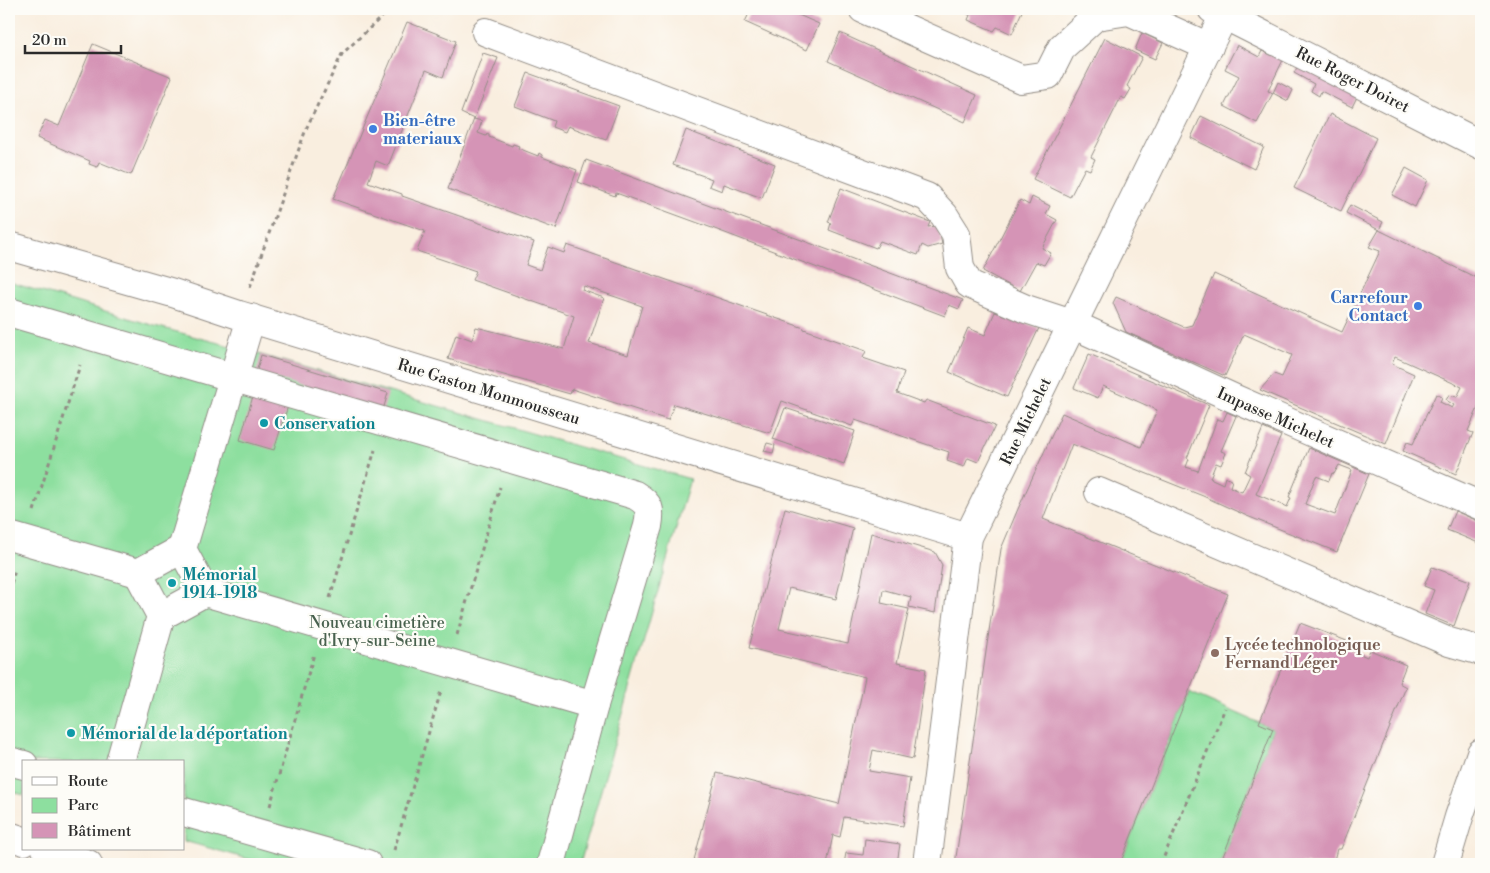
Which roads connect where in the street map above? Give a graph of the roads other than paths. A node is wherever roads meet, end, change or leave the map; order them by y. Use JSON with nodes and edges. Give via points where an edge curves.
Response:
{"nodes":[{"id":1,"x":863,"y":9,"type":"edge"},
{"id":2,"x":1221,"y":10,"type":"edge"},
{"id":3,"x":486,"y":32,"type":"dead end"},
{"id":4,"x":1209,"y":47,"type":"junction"},
{"id":5,"x":1481,"y":145,"type":"edge"},
{"id":6,"x":9,"y":246,"type":"edge"},
{"id":7,"x":9,"y":312,"type":"edge"},
{"id":8,"x":245,"y":316,"type":"junction"},
{"id":9,"x":1072,"y":324,"type":"junction"},
{"id":10,"x":233,"y":377,"type":"junction"},
{"id":11,"x":1099,"y":492,"type":"dead end"},
{"id":12,"x":1481,"y":506,"type":"edge"},
{"id":13,"x":968,"y":537,"type":"junction"},
{"id":14,"x":17,"y":538,"type":"edge"},
{"id":15,"x":182,"y":549,"type":"junction"},
{"id":16,"x":138,"y":573,"type":"junction"},
{"id":17,"x":206,"y":592,"type":"junction"},
{"id":18,"x":161,"y":616,"type":"junction"},
{"id":19,"x":1481,"y":651,"type":"edge"},
{"id":20,"x":594,"y":705,"type":"junction"},
{"id":21,"x":1481,"y":753,"type":"edge"},
{"id":22,"x":121,"y":760,"type":"edge"},
{"id":23,"x":9,"y":761,"type":"edge"},
{"id":24,"x":22,"y":764,"type":"edge"},
{"id":25,"x":185,"y":812,"type":"edge"},
{"id":26,"x":9,"y":836,"type":"edge"},
{"id":27,"x":22,"y":841,"type":"edge"},
{"id":28,"x":49,"y":850,"type":"edge"},
{"id":29,"x":88,"y":864,"type":"edge"},
{"id":30,"x":367,"y":864,"type":"edge"},
{"id":31,"x":551,"y":864,"type":"edge"},
{"id":32,"x":927,"y":864,"type":"edge"},
{"id":33,"x":1445,"y":864,"type":"edge"}],
"edges":[{"from":1,"to":4,"type":"street","via":[[1021,79],[1048,75],[1062,48],[1096,16],[1129,10]]},
{"from":2,"to":4,"type":"street","name":"Rue Michelet"},
{"from":2,"to":5,"type":"street","name":"Rue Roger Doiret"},
{"from":3,"to":9,"type":"street","name":"Impasse Michelet","via":[[927,197],[956,234],[960,268],[969,284],[1026,309]]},
{"from":4,"to":9,"type":"street","name":"Rue Michelet"},
{"from":6,"to":8,"type":"street","name":"Rue Gaston Monmousseau"},
{"from":7,"to":10,"type":"street"},
{"from":8,"to":10,"type":"street"},
{"from":8,"to":13,"type":"street","name":"Rue Gaston Monmousseau"},
{"from":9,"to":12,"type":"street","name":"Impasse Michelet"},
{"from":9,"to":13,"type":"street","name":"Rue Michelet"},
{"from":10,"to":15,"type":"street"},
{"from":10,"to":20,"type":"street","via":[[645,500],[650,515],[648,526]]},
{"from":11,"to":19,"type":"street","via":[[1449,642]]},
{"from":13,"to":32,"type":"street","name":"Rue Michelet"},
{"from":14,"to":16,"type":"street"},
{"from":15,"to":16,"type":"street"},
{"from":15,"to":17,"type":"street"},
{"from":16,"to":18,"type":"street"},
{"from":17,"to":18,"type":"street"},
{"from":17,"to":20,"type":"street"},
{"from":18,"to":22,"type":"street"},
{"from":20,"to":31,"type":"street"},
{"from":21,"to":33,"type":"street"},
{"from":23,"to":24,"type":"street"},
{"from":25,"to":30,"type":"street"},
{"from":26,"to":27,"type":"street"},
{"from":28,"to":29,"type":"street"}]}
